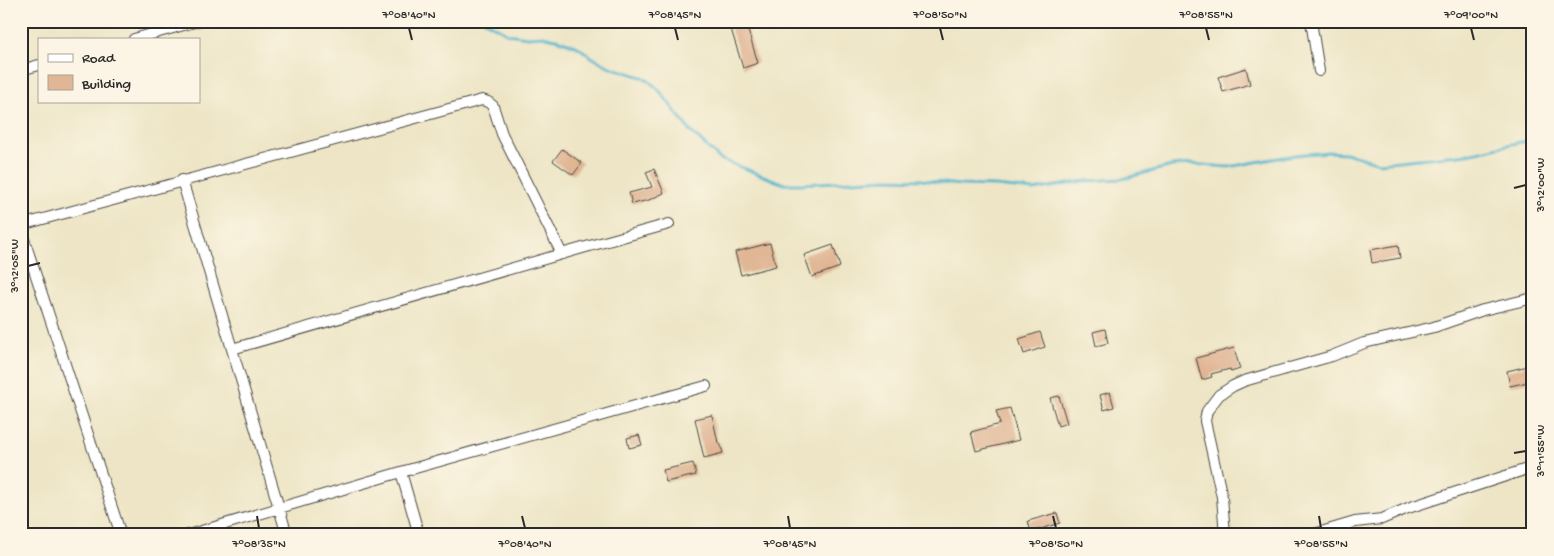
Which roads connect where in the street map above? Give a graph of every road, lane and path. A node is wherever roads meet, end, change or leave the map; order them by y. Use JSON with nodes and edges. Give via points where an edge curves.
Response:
{"nodes":[{"id":1,"x":198,"y":21,"type":"edge"},
{"id":2,"x":1311,"y":21,"type":"edge"},
{"id":3,"x":138,"y":38,"type":"edge"},
{"id":4,"x":38,"y":65,"type":"edge"},
{"id":5,"x":21,"y":70,"type":"edge"},
{"id":6,"x":1319,"y":71,"type":"dead end"},
{"id":7,"x":182,"y":180,"type":"junction"},
{"id":8,"x":669,"y":224,"type":"dead end"},
{"id":9,"x":21,"y":225,"type":"edge"},
{"id":10,"x":21,"y":230,"type":"edge"},
{"id":11,"x":562,"y":254,"type":"junction"},
{"id":12,"x":1533,"y":298,"type":"edge"},
{"id":13,"x":232,"y":349,"type":"junction"},
{"id":14,"x":706,"y":386,"type":"dead end"},
{"id":15,"x":1533,"y":467,"type":"edge"},
{"id":16,"x":400,"y":472,"type":"junction"},
{"id":17,"x":279,"y":508,"type":"junction"},
{"id":18,"x":121,"y":535,"type":"edge"},
{"id":19,"x":188,"y":535,"type":"edge"},
{"id":20,"x":287,"y":535,"type":"edge"},
{"id":21,"x":419,"y":535,"type":"edge"},
{"id":22,"x":1225,"y":535,"type":"edge"},
{"id":23,"x":1311,"y":535,"type":"edge"}],
"edges":[{"from":1,"to":3,"type":"street"},
{"from":2,"to":6,"type":"street"},
{"from":4,"to":5,"type":"street"},
{"from":7,"to":9,"type":"street"},
{"from":7,"to":11,"type":"street","via":[[486,100],[493,106],[502,134]]},
{"from":7,"to":13,"type":"street"},
{"from":8,"to":11,"type":"street"},
{"from":10,"to":18,"type":"street"},
{"from":11,"to":13,"type":"street"},
{"from":12,"to":22,"type":"street","via":[[1434,327],[1364,343],[1332,356],[1244,381],[1223,392],[1211,404],[1205,421],[1222,497]]},
{"from":13,"to":17,"type":"street"},
{"from":14,"to":16,"type":"street"},
{"from":15,"to":23,"type":"street","via":[[1382,519],[1355,522]]},
{"from":16,"to":17,"type":"street"},
{"from":16,"to":21,"type":"street"},
{"from":17,"to":19,"type":"street"},
{"from":17,"to":20,"type":"street"}]}
